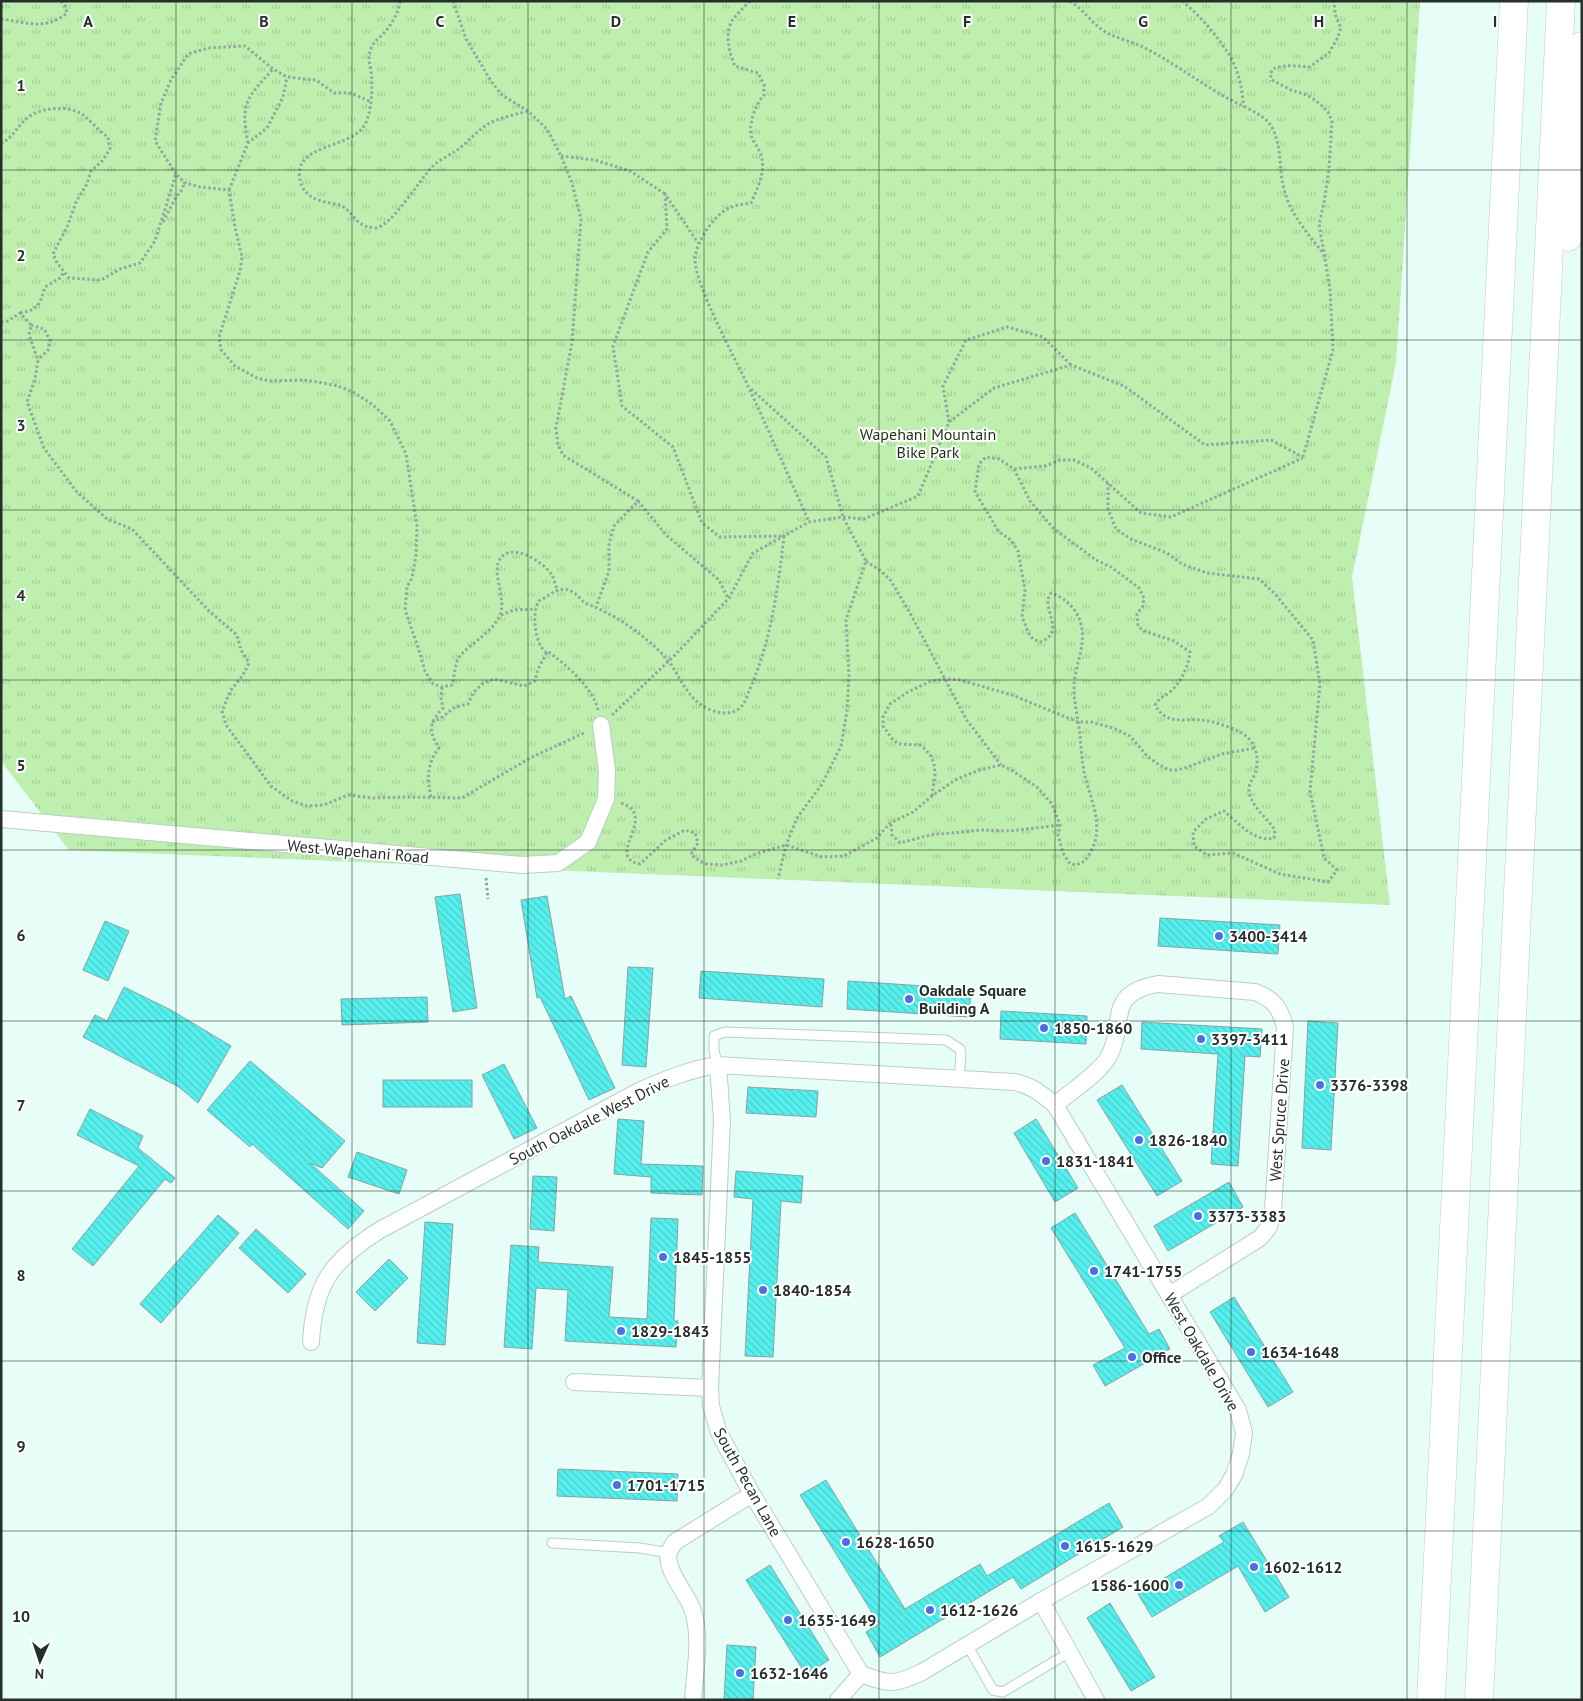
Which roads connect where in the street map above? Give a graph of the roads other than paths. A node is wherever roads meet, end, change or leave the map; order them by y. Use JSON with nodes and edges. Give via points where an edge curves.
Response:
{"nodes":[{"id":1,"x":1505,"y":1,"type":"edge"},
{"id":2,"x":1514,"y":1,"type":"edge"},
{"id":3,"x":1561,"y":1,"type":"edge"},
{"id":4,"x":1582,"y":46,"type":"edge"},
{"id":5,"x":1507,"y":134,"type":"junction"},
{"id":6,"x":1540,"y":422,"type":"junction"},
{"id":7,"x":601,"y":725,"type":"road end"},
{"id":8,"x":1,"y":819,"type":"edge"},
{"id":9,"x":718,"y":1065,"type":"junction"},
{"id":10,"x":959,"y":1079,"type":"junction"},
{"id":11,"x":982,"y":1080,"type":"joint"},
{"id":12,"x":1055,"y":1106,"type":"junction"},
{"id":13,"x":1169,"y":1295,"type":"junction"},
{"id":14,"x":310,"y":1342,"type":"dead end"},
{"id":15,"x":574,"y":1382,"type":"dead end"},
{"id":16,"x":710,"y":1388,"type":"junction"},
{"id":17,"x":752,"y":1494,"type":"junction"},
{"id":18,"x":552,"y":1543,"type":"dead end"},
{"id":19,"x":669,"y":1553,"type":"junction"},
{"id":20,"x":1485,"y":1563,"type":"junction"},
{"id":21,"x":1041,"y":1601,"type":"junction"},
{"id":22,"x":967,"y":1645,"type":"junction"},
{"id":23,"x":1070,"y":1652,"type":"junction"},
{"id":24,"x":861,"y":1674,"type":"junction"},
{"id":25,"x":693,"y":1700,"type":"edge"},
{"id":26,"x":838,"y":1700,"type":"edge"},
{"id":27,"x":1096,"y":1700,"type":"edge"},
{"id":28,"x":1431,"y":1700,"type":"edge"},
{"id":29,"x":1479,"y":1700,"type":"edge"},
{"id":30,"x":1492,"y":1700,"type":"edge"}],
"edges":[{"from":1,"to":5,"type":"highway"},
{"from":2,"to":5,"type":"highway"},
{"from":3,"to":6,"type":"highway"},
{"from":4,"to":6,"type":"highway","via":[[1566,264]]},
{"from":5,"to":28,"type":"highway"},
{"from":6,"to":20,"type":"highway"},
{"from":7,"to":8,"type":"street","name":"West Wapehani Road","via":[[607,771],[606,799],[588,842],[558,863],[522,865]]},
{"from":9,"to":10,"type":"street","name":"South Oakdale West Drive"},
{"from":9,"to":10,"type":"lane","via":[[714,1036],[725,1032],[946,1040],[960,1049]]},
{"from":9,"to":14,"type":"street","name":"South Oakdale West Drive","via":[[639,1091],[355,1245],[339,1260],[325,1282],[316,1304]]},
{"from":9,"to":16,"type":"street","name":"South Pecan Lane","via":[[722,1120]]},
{"from":10,"to":11,"type":"street","name":"South Oakdale West Drive"},
{"from":11,"to":12,"type":"street","name":"West Oakdale Drive","via":[[1026,1084]]},
{"from":12,"to":13,"type":"street","name":"West Oakdale Drive"},
{"from":12,"to":13,"type":"street","name":"West Spruce Drive","via":[[1109,1057],[1122,1003],[1144,987],[1158,984],[1255,992],[1267,996],[1282,1015],[1285,1027],[1273,1210],[1269,1227],[1247,1247]]},
{"from":13,"to":21,"type":"street","name":"West Oakdale Drive","via":[[1238,1410],[1244,1433],[1234,1475],[1209,1506]]},
{"from":15,"to":16,"type":"street"},
{"from":16,"to":17,"type":"street","name":"South Pecan Lane","via":[[711,1406],[719,1433]]},
{"from":17,"to":19,"type":"street","via":[[675,1542]]},
{"from":17,"to":24,"type":"street","name":"South Pecan Lane"},
{"from":18,"to":19,"type":"lane","via":[[640,1548]]},
{"from":19,"to":25,"type":"street","via":[[669,1564],[692,1608],[696,1626]]},
{"from":20,"to":29,"type":"highway"},
{"from":20,"to":30,"type":"highway"},
{"from":21,"to":22,"type":"street"},
{"from":21,"to":23,"type":"street"},
{"from":22,"to":23,"type":"lane","via":[[993,1690],[1004,1692]]},
{"from":22,"to":24,"type":"street","via":[[902,1681],[892,1683]]},
{"from":23,"to":27,"type":"street"},
{"from":24,"to":26,"type":"street"}]}
